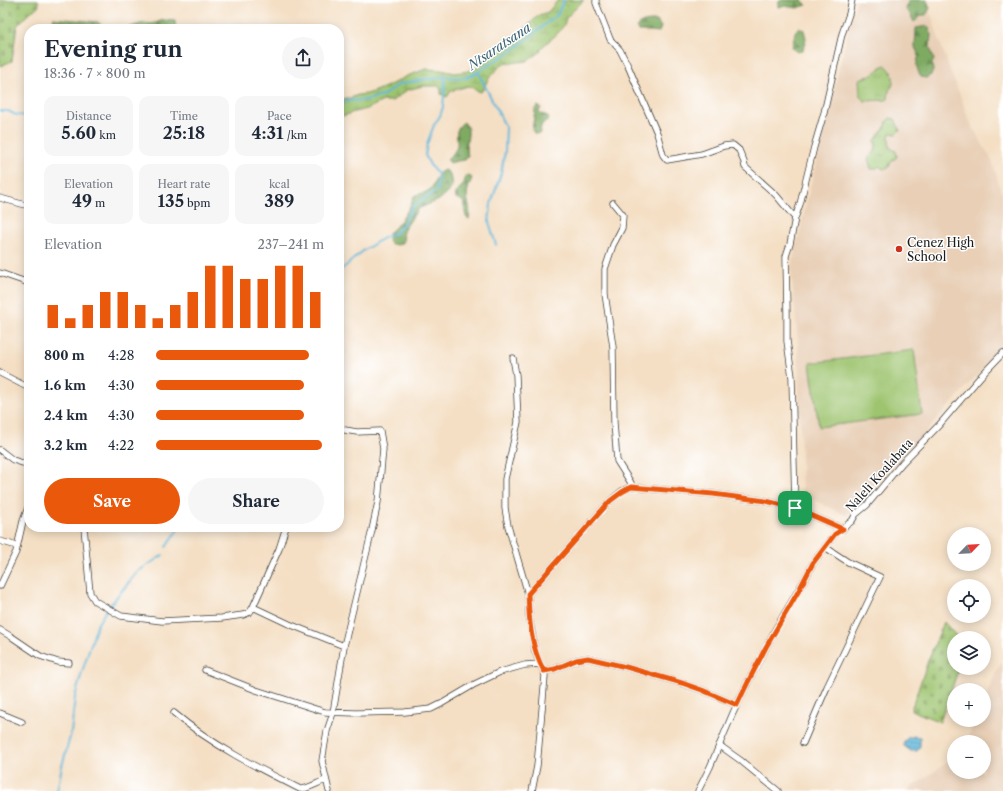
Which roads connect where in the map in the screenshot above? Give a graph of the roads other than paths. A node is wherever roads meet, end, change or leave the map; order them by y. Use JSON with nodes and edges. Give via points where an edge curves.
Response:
{"nodes":[{"id":1,"x":596,"y":0,"type":"edge"},
{"id":2,"x":852,"y":0,"type":"edge"},
{"id":3,"x":0,"y":198,"type":"edge"},
{"id":4,"x":613,"y":203,"type":"dead end"},
{"id":5,"x":24,"y":205,"type":"edge"},
{"id":6,"x":795,"y":218,"type":"junction"},
{"id":7,"x":0,"y":273,"type":"edge"},
{"id":8,"x":24,"y":281,"type":"edge"},
{"id":9,"x":1003,"y":353,"type":"edge"},
{"id":10,"x":513,"y":358,"type":"dead end"},
{"id":11,"x":0,"y":373,"type":"edge"},
{"id":12,"x":24,"y":385,"type":"edge"},
{"id":13,"x":344,"y":431,"type":"edge"},
{"id":14,"x":0,"y":450,"type":"edge"},
{"id":15,"x":24,"y":463,"type":"edge"},
{"id":16,"x":631,"y":487,"type":"junction"},
{"id":17,"x":795,"y":508,"type":"junction"},
{"id":18,"x":24,"y":518,"type":"edge"},
{"id":19,"x":843,"y":529,"type":"junction"},
{"id":20,"x":84,"y":532,"type":"edge"},
{"id":21,"x":285,"y":532,"type":"edge"},
{"id":22,"x":0,"y":541,"type":"edge"},
{"id":23,"x":17,"y":546,"type":"junction"},
{"id":24,"x":825,"y":547,"type":"junction"},
{"id":25,"x":0,"y":586,"type":"edge"},
{"id":26,"x":528,"y":594,"type":"junction"},
{"id":27,"x":253,"y":607,"type":"junction"},
{"id":28,"x":0,"y":630,"type":"edge"},
{"id":29,"x":344,"y":646,"type":"junction"},
{"id":30,"x":69,"y":663,"type":"dead end"},
{"id":31,"x":540,"y":664,"type":"junction"},
{"id":32,"x":205,"y":670,"type":"dead end"},
{"id":33,"x":544,"y":671,"type":"junction"},
{"id":34,"x":737,"y":705,"type":"junction"},
{"id":35,"x":0,"y":713,"type":"edge"},
{"id":36,"x":174,"y":713,"type":"dead end"},
{"id":37,"x":333,"y":713,"type":"junction"},
{"id":38,"x":22,"y":722,"type":"dead end"},
{"id":39,"x":803,"y":743,"type":"dead end"},
{"id":40,"x":719,"y":745,"type":"junction"},
{"id":41,"x":326,"y":780,"type":"junction"},
{"id":42,"x":329,"y":791,"type":"edge"},
{"id":43,"x":532,"y":791,"type":"edge"},
{"id":44,"x":698,"y":791,"type":"edge"},
{"id":45,"x":778,"y":791,"type":"edge"}],
"edges":[{"from":1,"to":6,"type":"street","via":[[610,39],[620,50],[628,66],[667,160],[733,145],[745,167],[776,195]]},
{"from":2,"to":6,"type":"street"},
{"from":3,"to":5,"type":"street"},
{"from":4,"to":16,"type":"street","via":[[623,215],[622,228],[612,245],[605,269],[605,294],[613,347],[617,461],[631,482]]},
{"from":6,"to":17,"type":"street","via":[[786,256],[787,341],[792,377]]},
{"from":7,"to":8,"type":"street"},
{"from":9,"to":19,"type":"street","name":"Naleli Koalabata"},
{"from":10,"to":26,"type":"street","via":[[518,422],[505,479],[505,508]]},
{"from":11,"to":12,"type":"street"},
{"from":13,"to":29,"type":"street","via":[[380,431],[383,449],[378,502]]},
{"from":14,"to":15,"type":"street","via":[[13,460]]},
{"from":16,"to":17,"type":"street","via":[[713,494],[766,501]]},
{"from":16,"to":26,"type":"street","via":[[610,501]]},
{"from":17,"to":19,"type":"street"},
{"from":18,"to":23,"type":"street"},
{"from":19,"to":24,"type":"street","name":"Naleli Koalabata","via":[[835,534]]},
{"from":20,"to":27,"type":"street","via":[[90,593],[95,601],[121,616],[162,621],[222,618],[243,615],[250,612]]},
{"from":21,"to":27,"type":"street","via":[[280,549]]},
{"from":22,"to":23,"type":"street"},
{"from":23,"to":25,"type":"street"},
{"from":24,"to":34,"type":"street","name":"Naleli Koalabata","via":[[813,563],[766,647]]},
{"from":24,"to":39,"type":"street","via":[[880,578]]},
{"from":26,"to":31,"type":"street","via":[[533,640]]},
{"from":27,"to":29,"type":"street"},
{"from":28,"to":30,"type":"street","via":[[40,656]]},
{"from":29,"to":37,"type":"street"},
{"from":31,"to":33,"type":"street"},
{"from":31,"to":37,"type":"street","via":[[500,672],[431,709]]},
{"from":32,"to":37,"type":"street","via":[[284,700]]},
{"from":33,"to":34,"type":"street","via":[[588,658],[682,683]]},
{"from":33,"to":43,"type":"street","via":[[537,766]]},
{"from":34,"to":40,"type":"street","name":"Naleli Koalabata"},
{"from":35,"to":38,"type":"street"},
{"from":36,"to":41,"type":"street","via":[[213,742],[300,789]]},
{"from":37,"to":41,"type":"street","via":[[322,761]]},
{"from":40,"to":44,"type":"street","name":"Naleli Koalabata"},
{"from":40,"to":45,"type":"street"},
{"from":41,"to":42,"type":"street"}]}
